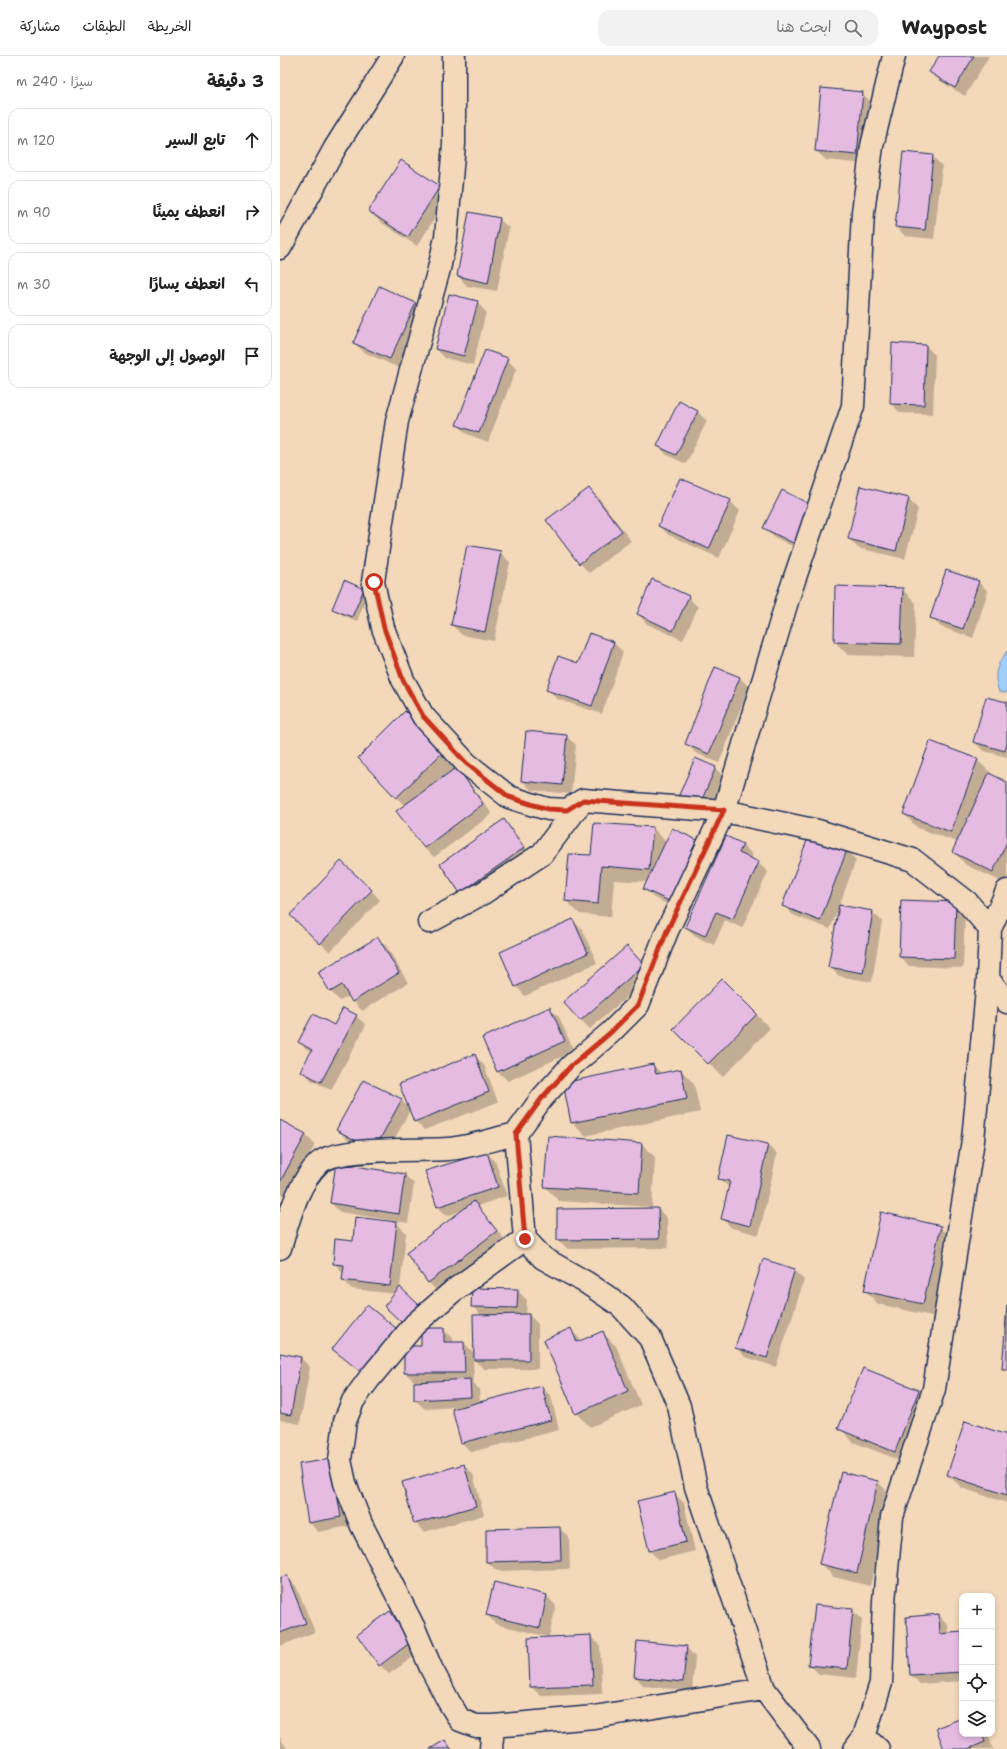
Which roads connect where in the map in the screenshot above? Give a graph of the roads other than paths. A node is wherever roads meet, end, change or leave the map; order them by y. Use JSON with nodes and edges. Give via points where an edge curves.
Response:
{"nodes":[{"id":1,"x":394,"y":56,"type":"edge"},
{"id":2,"x":454,"y":56,"type":"edge"},
{"id":3,"x":894,"y":56,"type":"edge"},
{"id":4,"x":280,"y":248,"type":"edge"},
{"id":5,"x":583,"y":800,"type":"junction"},
{"id":6,"x":724,"y":810,"type":"junction"},
{"id":7,"x":1007,"y":891,"type":"edge"},
{"id":8,"x":429,"y":922,"type":"dead end"},
{"id":9,"x":990,"y":929,"type":"junction"},
{"id":10,"x":988,"y":979,"type":"junction"},
{"id":11,"x":1007,"y":1002,"type":"edge"},
{"id":12,"x":516,"y":1134,"type":"junction"},
{"id":13,"x":525,"y":1239,"type":"junction"},
{"id":14,"x":280,"y":1248,"type":"edge"},
{"id":15,"x":764,"y":1689,"type":"junction"},
{"id":16,"x":493,"y":1726,"type":"junction"},
{"id":17,"x":866,"y":1745,"type":"edge"},
{"id":18,"x":491,"y":1749,"type":"edge"},
{"id":19,"x":808,"y":1749,"type":"edge"}],
"edges":[{"from":1,"to":4,"type":"street","via":[[335,148]]},
{"from":2,"to":5,"type":"street","via":[[454,144],[446,237],[397,421],[374,582],[384,628],[403,680],[423,716],[466,763],[509,797],[534,805],[567,810]]},
{"from":3,"to":6,"type":"street","via":[[872,146],[863,212],[853,406],[788,598]]},
{"from":5,"to":6,"type":"street"},
{"from":5,"to":8,"type":"street","via":[[542,854],[483,893]]},
{"from":6,"to":9,"type":"street","via":[[818,831],[913,860],[967,902]]},
{"from":6,"to":12,"type":"street","via":[[667,931],[638,1005],[571,1066],[542,1098]]},
{"from":7,"to":9,"type":"street"},
{"from":9,"to":10,"type":"street"},
{"from":10,"to":11,"type":"street"},
{"from":10,"to":17,"type":"street","via":[[973,1140],[934,1389],[892,1517],[884,1601],[881,1683]]},
{"from":12,"to":13,"type":"street"},
{"from":12,"to":14,"type":"street","via":[[448,1149],[389,1150],[339,1155],[320,1162],[303,1184]]},
{"from":13,"to":15,"type":"street","via":[[543,1258],[621,1306],[650,1338],[679,1406],[696,1487]]},
{"from":13,"to":16,"type":"street","via":[[453,1291],[415,1324],[369,1378],[353,1401],[345,1421],[340,1460],[345,1483],[361,1524],[449,1702],[460,1720],[476,1726]]},
{"from":15,"to":16,"type":"street","via":[[594,1716]]},
{"from":15,"to":19,"type":"street"},
{"from":16,"to":18,"type":"street"}]}
